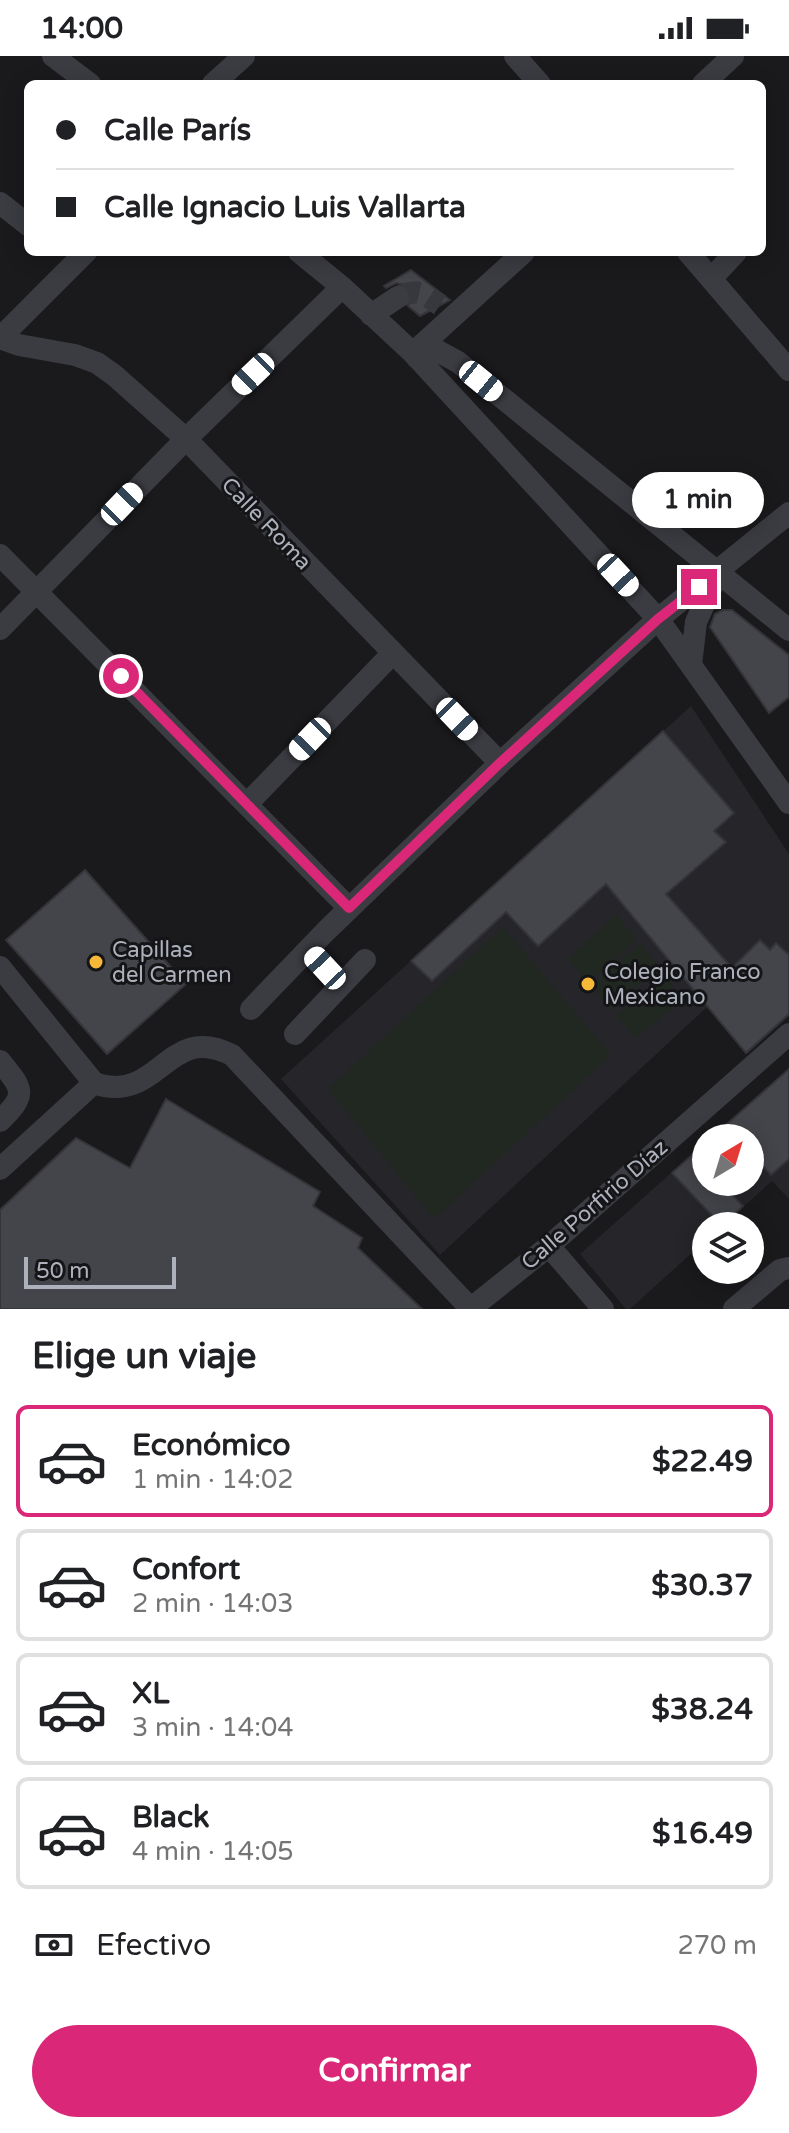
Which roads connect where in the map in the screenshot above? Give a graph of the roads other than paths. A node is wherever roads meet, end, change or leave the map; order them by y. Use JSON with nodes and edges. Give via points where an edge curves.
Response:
{"nodes":[{"id":1,"x":53,"y":56,"type":"edge"},
{"id":2,"x":244,"y":56,"type":"edge"},
{"id":3,"x":515,"y":56,"type":"edge"},
{"id":4,"x":733,"y":56,"type":"edge"},
{"id":5,"x":85,"y":80,"type":"edge"},
{"id":6,"x":217,"y":80,"type":"edge"},
{"id":7,"x":536,"y":80,"type":"edge"},
{"id":8,"x":707,"y":80,"type":"edge"},
{"id":9,"x":0,"y":203,"type":"edge"},
{"id":10,"x":24,"y":222,"type":"edge"},
{"id":11,"x":76,"y":256,"type":"edge"},
{"id":12,"x":304,"y":256,"type":"edge"},
{"id":13,"x":519,"y":256,"type":"edge"},
{"id":14,"x":691,"y":256,"type":"edge"},
{"id":15,"x":732,"y":256,"type":"edge"},
{"id":16,"x":711,"y":279,"type":"junction"},
{"id":17,"x":342,"y":287,"type":"junction"},
{"id":18,"x":398,"y":297,"type":"tunnel mouth"},
{"id":19,"x":371,"y":315,"type":"junction"},
{"id":20,"x":0,"y":338,"type":"edge"},
{"id":21,"x":415,"y":356,"type":"junction"},
{"id":22,"x":789,"y":370,"type":"edge"},
{"id":23,"x":186,"y":439,"type":"junction"},
{"id":24,"x":789,"y":513,"type":"edge"},
{"id":25,"x":0,"y":555,"type":"edge"},
{"id":26,"x":719,"y":572,"type":"junction"},
{"id":27,"x":37,"y":591,"type":"junction"},
{"id":28,"x":658,"y":619,"type":"junction"},
{"id":29,"x":0,"y":629,"type":"edge"},
{"id":30,"x":789,"y":630,"type":"edge"},
{"id":31,"x":393,"y":653,"type":"junction"},
{"id":32,"x":691,"y":665,"type":"junction"},
{"id":33,"x":500,"y":763,"type":"junction"},
{"id":34,"x":789,"y":803,"type":"edge"},
{"id":35,"x":247,"y":804,"type":"junction"},
{"id":36,"x":349,"y":908,"type":"junction"},
{"id":37,"x":308,"y":950,"type":"junction"},
{"id":38,"x":365,"y":960,"type":"dead end"},
{"id":39,"x":0,"y":967,"type":"edge"},
{"id":40,"x":341,"y":985,"type":"junction"},
{"id":41,"x":251,"y":1009,"type":"dead end"},
{"id":42,"x":295,"y":1034,"type":"dead end"},
{"id":43,"x":789,"y":1034,"type":"edge"},
{"id":44,"x":2,"y":1066,"type":"edge"},
{"id":45,"x":94,"y":1083,"type":"junction"},
{"id":46,"x":0,"y":1121,"type":"edge"},
{"id":47,"x":0,"y":1169,"type":"edge"},
{"id":48,"x":549,"y":1246,"type":"junction"},
{"id":49,"x":789,"y":1268,"type":"edge"},
{"id":50,"x":470,"y":1309,"type":"edge"},
{"id":51,"x":603,"y":1309,"type":"edge"},
{"id":52,"x":734,"y":1309,"type":"edge"}],
"edges":[{"from":1,"to":5,"type":"street"},
{"from":2,"to":6,"type":"street"},
{"from":3,"to":7,"type":"street"},
{"from":4,"to":8,"type":"street"},
{"from":9,"to":10,"type":"street"},
{"from":11,"to":20,"type":"street"},
{"from":12,"to":17,"type":"street"},
{"from":13,"to":21,"type":"street","via":[[447,311]]},
{"from":14,"to":16,"type":"street"},
{"from":15,"to":16,"type":"street"},
{"from":16,"to":22,"type":"street"},
{"from":17,"to":19,"type":"street"},
{"from":17,"to":23,"type":"street"},
{"from":18,"to":19,"type":"street"},
{"from":19,"to":21,"type":"street"},
{"from":20,"to":23,"type":"street","name":"Calle Roma","via":[[97,363]]},
{"from":21,"to":26,"type":"street","via":[[436,350],[458,362]]},
{"from":21,"to":28,"type":"street"},
{"from":23,"to":27,"type":"street"},
{"from":23,"to":31,"type":"street","name":"Calle Roma"},
{"from":24,"to":26,"type":"street"},
{"from":25,"to":27,"type":"street"},
{"from":26,"to":28,"type":"street"},
{"from":26,"to":30,"type":"street"},
{"from":26,"to":32,"type":"street","via":[[696,622]]},
{"from":27,"to":29,"type":"street"},
{"from":27,"to":35,"type":"street"},
{"from":28,"to":32,"type":"street"},
{"from":28,"to":33,"type":"street"},
{"from":31,"to":33,"type":"street","name":"Calle Roma"},
{"from":31,"to":35,"type":"street"},
{"from":32,"to":34,"type":"street"},
{"from":33,"to":36,"type":"street"},
{"from":35,"to":36,"type":"street"},
{"from":36,"to":37,"type":"street"},
{"from":37,"to":40,"type":"street"},
{"from":37,"to":41,"type":"street"},
{"from":38,"to":40,"type":"street"},
{"from":39,"to":45,"type":"street"},
{"from":40,"to":42,"type":"street"},
{"from":43,"to":48,"type":"street","name":"Calle Porfirio Díaz"},
{"from":44,"to":46,"type":"street","via":[[20,1086],[20,1097]]},
{"from":45,"to":47,"type":"street"},
{"from":45,"to":50,"type":"street","via":[[110,1089],[137,1084],[197,1046],[232,1055]]},
{"from":48,"to":50,"type":"street","name":"Calle Porfirio Díaz"},
{"from":48,"to":51,"type":"street"},
{"from":49,"to":52,"type":"street"}]}
